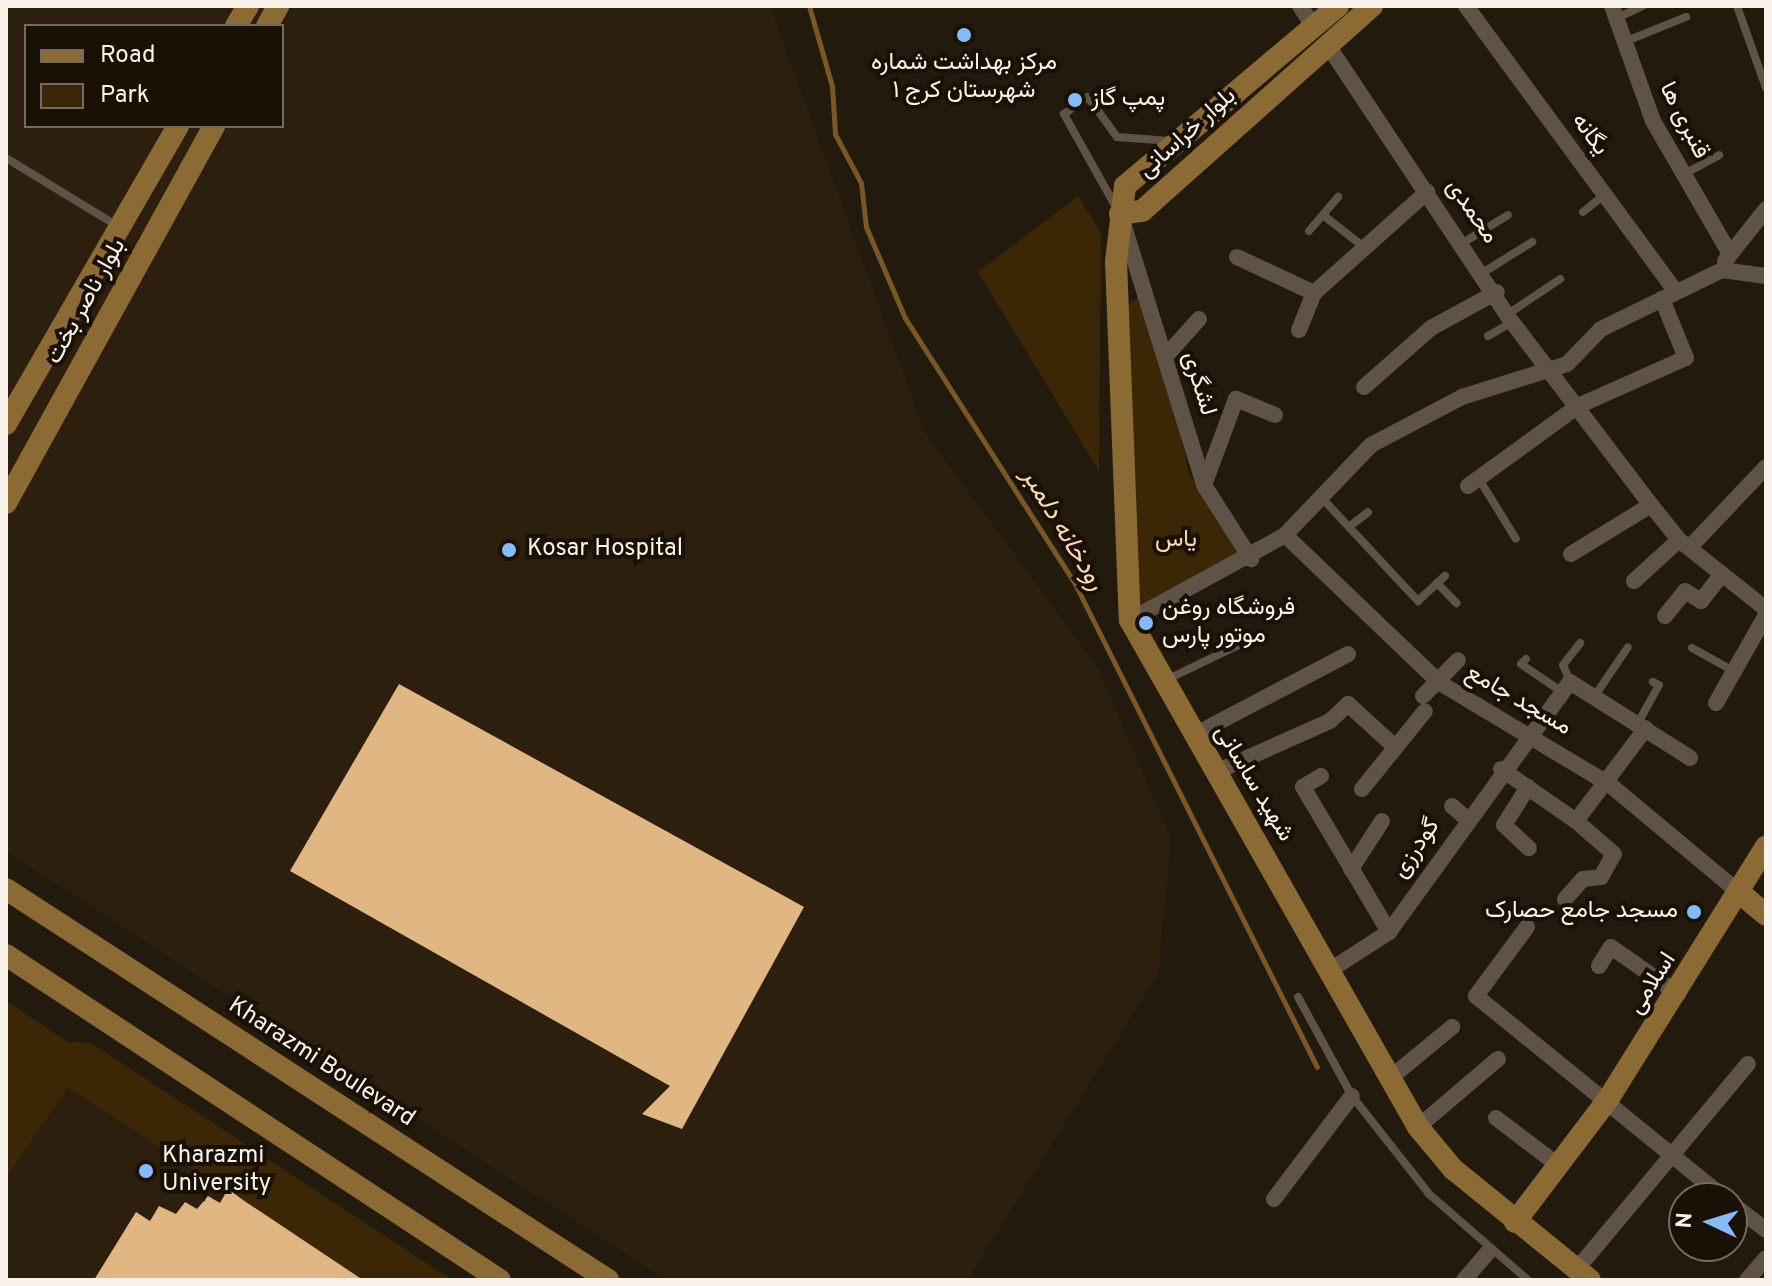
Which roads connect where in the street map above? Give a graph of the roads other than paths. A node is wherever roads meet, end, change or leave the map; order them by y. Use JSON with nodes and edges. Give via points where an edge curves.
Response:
{"nodes":[{"id":1,"x":248,"y":6,"type":"edge"},
{"id":2,"x":278,"y":6,"type":"edge"},
{"id":3,"x":1338,"y":6,"type":"edge"},
{"id":4,"x":1372,"y":6,"type":"edge"},
{"id":5,"x":1466,"y":6,"type":"edge"},
{"id":6,"x":1643,"y":6,"type":"edge"},
{"id":7,"x":1740,"y":7,"type":"edge"},
{"id":8,"x":1614,"y":12,"type":"edge"},
{"id":9,"x":1306,"y":15,"type":"edge"},
{"id":10,"x":1686,"y":17,"type":"dead end"},
{"id":11,"x":237,"y":24,"type":"edge"},
{"id":12,"x":268,"y":24,"type":"edge"},
{"id":13,"x":1623,"y":42,"type":"junction"},
{"id":14,"x":1327,"y":44,"type":"junction"},
{"id":15,"x":1766,"y":88,"type":"edge"},
{"id":16,"x":177,"y":128,"type":"edge"},
{"id":17,"x":213,"y":128,"type":"edge"},
{"id":18,"x":1172,"y":141,"type":"junction"},
{"id":19,"x":1719,"y":155,"type":"dead end"},
{"id":20,"x":6,"y":158,"type":"edge"},
{"id":21,"x":1683,"y":174,"type":"junction"},
{"id":22,"x":1427,"y":192,"type":"junction"},
{"id":23,"x":1603,"y":196,"type":"junction"},
{"id":24,"x":1338,"y":197,"type":"dead end"},
{"id":25,"x":1766,"y":209,"type":"edge"},
{"id":26,"x":1583,"y":212,"type":"dead end"},
{"id":27,"x":1120,"y":214,"type":"junction"},
{"id":28,"x":1323,"y":215,"type":"junction"},
{"id":29,"x":1508,"y":215,"type":"dead end"},
{"id":30,"x":114,"y":224,"type":"dead end"},
{"id":31,"x":1309,"y":231,"type":"dead end"},
{"id":32,"x":1532,"y":242,"type":"dead end"},
{"id":33,"x":1360,"y":244,"type":"junction"},
{"id":34,"x":1461,"y":244,"type":"junction"},
{"id":35,"x":1729,"y":252,"type":"junction"},
{"id":36,"x":1237,"y":257,"type":"dead end"},
{"id":37,"x":1722,"y":270,"type":"junction"},
{"id":38,"x":1484,"y":272,"type":"junction"},
{"id":39,"x":1766,"y":276,"type":"edge"},
{"id":40,"x":1560,"y":279,"type":"dead end"},
{"id":41,"x":1497,"y":292,"type":"junction"},
{"id":42,"x":1314,"y":293,"type":"junction"},
{"id":43,"x":1669,"y":295,"type":"junction"},
{"id":44,"x":1510,"y":318,"type":"junction"},
{"id":45,"x":1199,"y":319,"type":"dead end"},
{"id":46,"x":1299,"y":330,"type":"dead end"},
{"id":47,"x":1488,"y":336,"type":"dead end"},
{"id":48,"x":1165,"y":357,"type":"junction"},
{"id":49,"x":1543,"y":366,"type":"junction"},
{"id":50,"x":1364,"y":387,"type":"dead end"},
{"id":51,"x":1578,"y":406,"type":"junction"},
{"id":52,"x":1275,"y":415,"type":"dead end"},
{"id":53,"x":6,"y":424,"type":"edge"},
{"id":54,"x":1766,"y":467,"type":"edge"},
{"id":55,"x":1473,"y":482,"type":"joint"},
{"id":56,"x":1204,"y":485,"type":"junction"},
{"id":57,"x":1319,"y":496,"type":"junction"},
{"id":58,"x":6,"y":503,"type":"edge"},
{"id":59,"x":1651,"y":505,"type":"junction"},
{"id":60,"x":1368,"y":512,"type":"dead end"},
{"id":61,"x":1349,"y":527,"type":"junction"},
{"id":62,"x":1285,"y":535,"type":"junction"},
{"id":63,"x":1516,"y":539,"type":"dead end"},
{"id":64,"x":1685,"y":544,"type":"junction"},
{"id":65,"x":1571,"y":554,"type":"dead end"},
{"id":66,"x":1251,"y":559,"type":"junction"},
{"id":67,"x":1722,"y":574,"type":"junction"},
{"id":68,"x":1445,"y":576,"type":"dead end"},
{"id":69,"x":1634,"y":581,"type":"dead end"},
{"id":70,"x":1437,"y":583,"type":"junction"},
{"id":71,"x":1456,"y":603,"type":"dead end"},
{"id":72,"x":1766,"y":612,"type":"edge"},
{"id":73,"x":1665,"y":616,"type":"dead end"},
{"id":74,"x":1130,"y":620,"type":"junction"},
{"id":75,"x":1257,"y":636,"type":"dead end"},
{"id":76,"x":1580,"y":643,"type":"dead end"},
{"id":77,"x":1628,"y":647,"type":"dead end"},
{"id":78,"x":1692,"y":648,"type":"dead end"},
{"id":79,"x":1348,"y":654,"type":"dead end"},
{"id":80,"x":1526,"y":659,"type":"dead end"},
{"id":81,"x":1458,"y":660,"type":"dead end"},
{"id":82,"x":1732,"y":670,"type":"junction"},
{"id":83,"x":1162,"y":682,"type":"junction"},
{"id":84,"x":1653,"y":682,"type":"dead end"},
{"id":85,"x":1440,"y":683,"type":"junction"},
{"id":86,"x":1566,"y":687,"type":"junction"},
{"id":87,"x":1594,"y":697,"type":"junction"},
{"id":88,"x":1716,"y":703,"type":"dead end"},
{"id":89,"x":1642,"y":726,"type":"junction"},
{"id":90,"x":1529,"y":734,"type":"junction"},
{"id":91,"x":1194,"y":735,"type":"junction"},
{"id":92,"x":1395,"y":747,"type":"junction"},
{"id":93,"x":1690,"y":758,"type":"dead end"},
{"id":94,"x":1501,"y":769,"type":"junction"},
{"id":95,"x":1216,"y":772,"type":"junction"},
{"id":96,"x":1321,"y":776,"type":"dead end"},
{"id":97,"x":1609,"y":784,"type":"junction"},
{"id":98,"x":1528,"y":787,"type":"junction"},
{"id":99,"x":1362,"y":789,"type":"dead end"},
{"id":100,"x":1452,"y":806,"type":"dead end"},
{"id":101,"x":1467,"y":819,"type":"junction"},
{"id":102,"x":1382,"y":821,"type":"dead end"},
{"id":103,"x":1576,"y":821,"type":"junction"},
{"id":104,"x":1766,"y":847,"type":"edge"},
{"id":105,"x":1529,"y":848,"type":"dead end"},
{"id":106,"x":1351,"y":869,"type":"junction"},
{"id":107,"x":6,"y":889,"type":"edge"},
{"id":108,"x":1740,"y":893,"type":"junction"},
{"id":109,"x":1565,"y":899,"type":"dead end"},
{"id":110,"x":1766,"y":915,"type":"edge"},
{"id":111,"x":1527,"y":927,"type":"dead end"},
{"id":112,"x":1389,"y":932,"type":"junction"},
{"id":113,"x":6,"y":955,"type":"edge"},
{"id":114,"x":1599,"y":966,"type":"dead end"},
{"id":115,"x":1327,"y":972,"type":"junction"},
{"id":116,"x":1678,"y":994,"type":"junction"},
{"id":117,"x":1298,"y":997,"type":"dead end"},
{"id":118,"x":1452,"y":1027,"type":"dead end"},
{"id":119,"x":1498,"y":1059,"type":"dead end"},
{"id":120,"x":1748,"y":1064,"type":"dead end"},
{"id":121,"x":1389,"y":1079,"type":"junction"},
{"id":122,"x":1352,"y":1096,"type":"junction"},
{"id":123,"x":1607,"y":1101,"type":"junction"},
{"id":124,"x":1502,"y":1117,"type":"dead end"},
{"id":125,"x":1418,"y":1127,"type":"junction"},
{"id":126,"x":1672,"y":1157,"type":"junction"},
{"id":127,"x":1558,"y":1165,"type":"junction"},
{"id":128,"x":1704,"y":1182,"type":"edge"},
{"id":129,"x":1274,"y":1199,"type":"dead end"},
{"id":130,"x":1748,"y":1216,"type":"edge"},
{"id":131,"x":1515,"y":1222,"type":"junction"},
{"id":132,"x":1766,"y":1230,"type":"edge"},
{"id":133,"x":1489,"y":1251,"type":"junction"},
{"id":134,"x":1766,"y":1258,"type":"edge"},
{"id":135,"x":1584,"y":1274,"type":"edge"},
{"id":136,"x":500,"y":1280,"type":"edge"},
{"id":137,"x":608,"y":1280,"type":"edge"},
{"id":138,"x":1464,"y":1280,"type":"edge"},
{"id":139,"x":1528,"y":1280,"type":"edge"},
{"id":140,"x":1747,"y":1280,"type":"edge"}],
"edges":[{"from":1,"to":11,"type":"street"},
{"from":2,"to":12,"type":"street"},
{"from":3,"to":9,"type":"street","name":"بلوار خراسانی"},
{"from":4,"to":14,"type":"street","name":"بلوار خراسانی"},
{"from":5,"to":23,"type":"street","name":"یگانه"},
{"from":6,"to":8,"type":"lane"},
{"from":7,"to":15,"type":"lane"},
{"from":8,"to":13,"type":"street","name":"قنبری ها"},
{"from":9,"to":14,"type":"street"},
{"from":9,"to":18,"type":"street","name":"بلوار خراسانی"},
{"from":10,"to":13,"type":"lane"},
{"from":13,"to":21,"type":"street","name":"قنبری ها"},
{"from":14,"to":22,"type":"street","name":"محمدی"},
{"from":14,"to":27,"type":"street","name":"بلوار خراسانی","via":[[1142,211]]},
{"from":16,"to":53,"type":"street","name":"بلوار ناصر بخت"},
{"from":17,"to":58,"type":"street","name":"بلوار ناصر بخت"},
{"from":18,"to":27,"type":"street","name":"بلوار خراسانی","via":[[1125,186]]},
{"from":18,"to":27,"type":"lane","via":[[1117,137],[1088,97],[1064,114]]},
{"from":19,"to":21,"type":"lane"},
{"from":20,"to":30,"type":"lane"},
{"from":21,"to":35,"type":"street","name":"قنبری ها"},
{"from":22,"to":33,"type":"street"},
{"from":22,"to":34,"type":"street","name":"محمدی"},
{"from":23,"to":26,"type":"lane"},
{"from":23,"to":43,"type":"street","name":"یگانه"},
{"from":24,"to":28,"type":"lane"},
{"from":25,"to":35,"type":"street"},
{"from":27,"to":48,"type":"street","name":"لشگری"},
{"from":27,"to":74,"type":"street","name":"شهید ساسانی"},
{"from":28,"to":31,"type":"lane"},
{"from":28,"to":33,"type":"lane"},
{"from":29,"to":34,"type":"lane"},
{"from":32,"to":38,"type":"lane"},
{"from":33,"to":42,"type":"street"},
{"from":34,"to":38,"type":"street","name":"محمدی"},
{"from":35,"to":37,"type":"street"},
{"from":36,"to":42,"type":"street"},
{"from":37,"to":39,"type":"street"},
{"from":37,"to":43,"type":"street"},
{"from":38,"to":41,"type":"street","name":"محمدی"},
{"from":40,"to":44,"type":"lane"},
{"from":41,"to":44,"type":"street","name":"محمدی"},
{"from":41,"to":50,"type":"street","via":[[1431,328]]},
{"from":42,"to":46,"type":"street"},
{"from":43,"to":49,"type":"street","via":[[1601,329],[1567,364]]},
{"from":43,"to":51,"type":"street","name":"یگانه","via":[[1686,358]]},
{"from":44,"to":47,"type":"lane"},
{"from":44,"to":49,"type":"street","name":"محمدی"},
{"from":45,"to":48,"type":"street"},
{"from":48,"to":56,"type":"street","name":"لشگری"},
{"from":49,"to":51,"type":"street","name":"محمدی"},
{"from":49,"to":57,"type":"street","via":[[1371,445]]},
{"from":51,"to":55,"type":"street"},
{"from":51,"to":59,"type":"street","name":"محمدی"},
{"from":52,"to":56,"type":"street","via":[[1236,399]]},
{"from":54,"to":64,"type":"street"},
{"from":55,"to":63,"type":"lane"},
{"from":56,"to":66,"type":"street","name":"لشگری"},
{"from":57,"to":61,"type":"lane"},
{"from":57,"to":62,"type":"street"},
{"from":59,"to":64,"type":"street","name":"محمدی"},
{"from":59,"to":65,"type":"street"},
{"from":60,"to":61,"type":"lane"},
{"from":61,"to":70,"type":"lane","via":[[1418,601]]},
{"from":62,"to":66,"type":"street"},
{"from":62,"to":85,"type":"street","name":"مسجد جامع"},
{"from":64,"to":67,"type":"street","name":"محمدی"},
{"from":64,"to":69,"type":"street"},
{"from":66,"to":74,"type":"street"},
{"from":67,"to":72,"type":"street","name":"محمدی"},
{"from":67,"to":73,"type":"street","via":[[1701,601],[1685,591]]},
{"from":68,"to":70,"type":"lane"},
{"from":70,"to":71,"type":"lane"},
{"from":72,"to":82,"type":"street"},
{"from":74,"to":83,"type":"street","name":"شهید ساسانی"},
{"from":75,"to":83,"type":"lane"},
{"from":76,"to":86,"type":"lane","via":[[1563,665]]},
{"from":77,"to":87,"type":"lane"},
{"from":78,"to":82,"type":"lane"},
{"from":79,"to":91,"type":"street"},
{"from":80,"to":86,"type":"lane","via":[[1521,664]]},
{"from":81,"to":85,"type":"street"},
{"from":82,"to":88,"type":"street"},
{"from":83,"to":91,"type":"street","name":"شهید ساسانی"},
{"from":84,"to":89,"type":"lane","via":[[1659,685]]},
{"from":85,"to":90,"type":"street","name":"مسجد جامع"},
{"from":85,"to":92,"type":"street"},
{"from":86,"to":87,"type":"street"},
{"from":86,"to":90,"type":"street","name":"گودرزی"},
{"from":87,"to":89,"type":"street"},
{"from":89,"to":93,"type":"street"},
{"from":89,"to":97,"type":"street"},
{"from":90,"to":94,"type":"street","name":"گودرزی"},
{"from":90,"to":97,"type":"street","name":"مسجد جامع"},
{"from":91,"to":95,"type":"street","name":"شهید ساسانی"},
{"from":92,"to":95,"type":"street","via":[[1348,704],[1330,721]]},
{"from":92,"to":99,"type":"street"},
{"from":94,"to":98,"type":"street"},
{"from":94,"to":101,"type":"street","name":"گودرزی"},
{"from":95,"to":115,"type":"street","name":"شهید ساسانی"},
{"from":96,"to":106,"type":"street","via":[[1303,787]]},
{"from":97,"to":103,"type":"street"},
{"from":97,"to":108,"type":"street","name":"مسجد جامع"},
{"from":98,"to":103,"type":"street"},
{"from":98,"to":105,"type":"street","via":[[1504,825]]},
{"from":100,"to":101,"type":"street"},
{"from":101,"to":112,"type":"street","name":"گودرزی"},
{"from":102,"to":106,"type":"street"},
{"from":103,"to":109,"type":"street","via":[[1614,854],[1601,877],[1583,879]]},
{"from":104,"to":108,"type":"street","name":"اسلامی"},
{"from":106,"to":112,"type":"street"},
{"from":107,"to":137,"type":"street","name":"Kharazmi Boulevard"},
{"from":108,"to":110,"type":"street"},
{"from":108,"to":116,"type":"street","name":"اسلامی"},
{"from":111,"to":123,"type":"street","via":[[1476,996]]},
{"from":112,"to":115,"type":"street","name":"گودرزی"},
{"from":113,"to":136,"type":"street"},
{"from":114,"to":116,"type":"street","via":[[1611,947]]},
{"from":115,"to":121,"type":"street","name":"شهید ساسانی"},
{"from":116,"to":123,"type":"street","name":"اسلامی"},
{"from":117,"to":122,"type":"lane"},
{"from":118,"to":121,"type":"street"},
{"from":119,"to":125,"type":"street"},
{"from":120,"to":126,"type":"street"},
{"from":121,"to":125,"type":"street","name":"شهید ساسانی"},
{"from":122,"to":129,"type":"street"},
{"from":122,"to":133,"type":"lane","via":[[1429,1194]]},
{"from":123,"to":126,"type":"street"},
{"from":123,"to":127,"type":"street","name":"اسلامی"},
{"from":124,"to":127,"type":"street"},
{"from":125,"to":131,"type":"street","name":"شهید ساسانی","via":[[1453,1169]]},
{"from":126,"to":128,"type":"street"},
{"from":126,"to":135,"type":"street"},
{"from":127,"to":131,"type":"street","name":"اسلامی"},
{"from":130,"to":132,"type":"street"},
{"from":131,"to":135,"type":"street","name":"شهید ساسانی"},
{"from":133,"to":138,"type":"street"},
{"from":133,"to":139,"type":"lane"},
{"from":134,"to":140,"type":"street"}]}
